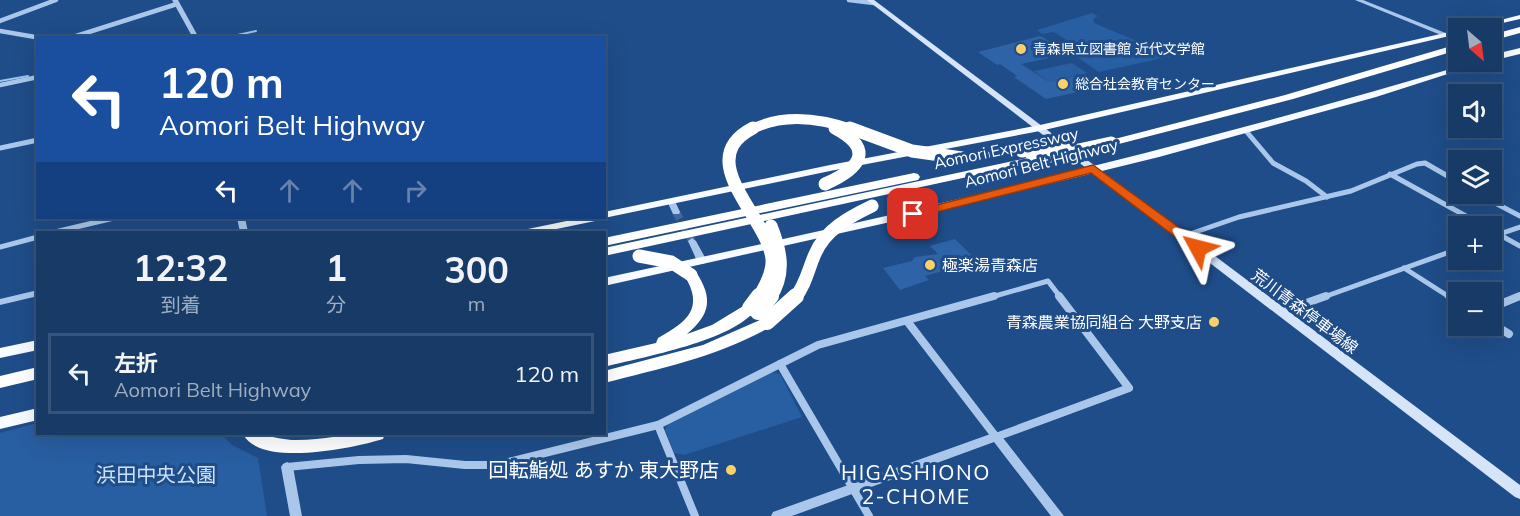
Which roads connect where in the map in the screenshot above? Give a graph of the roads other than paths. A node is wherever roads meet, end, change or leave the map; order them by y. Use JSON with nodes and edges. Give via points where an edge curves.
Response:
{"nodes":[{"id":1,"x":56,"y":0,"type":"edge"},
{"id":2,"x":849,"y":0,"type":"edge"},
{"id":3,"x":1358,"y":0,"type":"edge"},
{"id":4,"x":176,"y":2,"type":"edge"},
{"id":5,"x":872,"y":2,"type":"edge"},
{"id":6,"x":1520,"y":17,"type":"edge"},
{"id":7,"x":0,"y":21,"type":"edge"},
{"id":8,"x":1502,"y":21,"type":"edge"},
{"id":9,"x":1520,"y":30,"type":"edge"},
{"id":10,"x":0,"y":32,"type":"edge"},
{"id":11,"x":1448,"y":35,"type":"edge"},
{"id":12,"x":1502,"y":35,"type":"edge"},
{"id":13,"x":76,"y":36,"type":"edge"},
{"id":14,"x":195,"y":36,"type":"edge"},
{"id":15,"x":1445,"y":36,"type":"junction"},
{"id":16,"x":36,"y":37,"type":"edge"},
{"id":17,"x":1448,"y":37,"type":"edge"},
{"id":18,"x":1448,"y":50,"type":"edge"},
{"id":19,"x":1520,"y":51,"type":"edge"},
{"id":20,"x":1502,"y":54,"type":"edge"},
{"id":21,"x":1449,"y":72,"type":"edge"},
{"id":22,"x":36,"y":77,"type":"edge"},
{"id":23,"x":0,"y":84,"type":"edge"},
{"id":24,"x":1040,"y":128,"type":"junction"},
{"id":25,"x":1246,"y":131,"type":"junction"},
{"id":26,"x":36,"y":140,"type":"edge"},
{"id":27,"x":1104,"y":142,"type":"junction"},
{"id":28,"x":0,"y":148,"type":"edge"},
{"id":29,"x":1028,"y":157,"type":"junction"},
{"id":30,"x":1093,"y":169,"type":"junction"},
{"id":31,"x":1390,"y":174,"type":"junction"},
{"id":32,"x":1448,"y":177,"type":"edge"},
{"id":33,"x":1327,"y":198,"type":"junction"},
{"id":34,"x":671,"y":201,"type":"junction"},
{"id":35,"x":756,"y":202,"type":"edge"},
{"id":36,"x":756,"y":202,"type":"edge"},
{"id":37,"x":756,"y":202,"type":"edge"},
{"id":38,"x":756,"y":202,"type":"edge"},
{"id":39,"x":1497,"y":204,"type":"edge"},
{"id":40,"x":676,"y":212,"type":"tunnel mouth"},
{"id":41,"x":606,"y":216,"type":"edge"},
{"id":42,"x":1466,"y":216,"type":"edge"},
{"id":43,"x":1520,"y":216,"type":"edge"},
{"id":44,"x":98,"y":219,"type":"edge"},
{"id":45,"x":590,"y":219,"type":"edge"},
{"id":46,"x":1520,"y":227,"type":"edge"},
{"id":47,"x":58,"y":231,"type":"edge"},
{"id":48,"x":533,"y":231,"type":"edge"},
{"id":49,"x":1502,"y":233,"type":"edge"},
{"id":50,"x":1184,"y":236,"type":"junction"},
{"id":51,"x":1502,"y":236,"type":"edge"},
{"id":52,"x":36,"y":238,"type":"edge"},
{"id":53,"x":606,"y":240,"type":"edge"},
{"id":54,"x":606,"y":241,"type":"edge"},
{"id":55,"x":692,"y":241,"type":"tunnel mouth"},
{"id":56,"x":1520,"y":246,"type":"edge"},
{"id":57,"x":0,"y":247,"type":"edge"},
{"id":58,"x":606,"y":252,"type":"edge"},
{"id":59,"x":1448,"y":253,"type":"edge"},
{"id":60,"x":606,"y":258,"type":"edge"},
{"id":61,"x":702,"y":261,"type":"junction"},
{"id":62,"x":1404,"y":268,"type":"junction"},
{"id":63,"x":606,"y":282,"type":"edge"},
{"id":64,"x":36,"y":293,"type":"edge"},
{"id":65,"x":1448,"y":296,"type":"edge"},
{"id":66,"x":1520,"y":296,"type":"edge"},
{"id":67,"x":0,"y":302,"type":"edge"},
{"id":68,"x":1502,"y":303,"type":"edge"},
{"id":69,"x":1281,"y":312,"type":"junction"},
{"id":70,"x":759,"y":314,"type":"junction"},
{"id":71,"x":907,"y":321,"type":"junction"},
{"id":72,"x":1502,"y":330,"type":"edge"},
{"id":73,"x":1509,"y":334,"type":"dead end"},
{"id":74,"x":36,"y":345,"type":"edge"},
{"id":75,"x":648,"y":350,"type":"junction"},
{"id":76,"x":0,"y":353,"type":"edge"},
{"id":77,"x":606,"y":360,"type":"edge"},
{"id":78,"x":780,"y":364,"type":"junction"},
{"id":79,"x":36,"y":373,"type":"edge"},
{"id":80,"x":606,"y":375,"type":"edge"},
{"id":81,"x":0,"y":382,"type":"edge"},
{"id":82,"x":36,"y":414,"type":"edge"},
{"id":83,"x":0,"y":423,"type":"edge"},
{"id":84,"x":658,"y":425,"type":"junction"},
{"id":85,"x":253,"y":435,"type":"edge"},
{"id":86,"x":372,"y":435,"type":"edge"},
{"id":87,"x":996,"y":437,"type":"junction"},
{"id":88,"x":287,"y":467,"type":"joint"},
{"id":89,"x":1515,"y":483,"type":"edge"},
{"id":90,"x":853,"y":488,"type":"junction"},
{"id":91,"x":1520,"y":493,"type":"edge"},
{"id":92,"x":296,"y":516,"type":"edge"},
{"id":93,"x":694,"y":516,"type":"edge"},
{"id":94,"x":777,"y":516,"type":"edge"},
{"id":95,"x":869,"y":516,"type":"edge"},
{"id":96,"x":1058,"y":516,"type":"edge"}],
"edges":[{"from":1,"to":7,"type":"street"},
{"from":2,"to":5,"type":"street"},
{"from":3,"to":15,"type":"street"},
{"from":4,"to":13,"type":"street"},
{"from":4,"to":14,"type":"street"},
{"from":5,"to":24,"type":"main road","name":"荒川青森停車場線"},
{"from":6,"to":8,"type":"highway"},
{"from":9,"to":12,"type":"highway"},
{"from":10,"to":16,"type":"street"},
{"from":11,"to":15,"type":"highway","name":"Aomori Belt Highway"},
{"from":15,"to":17,"type":"street"},
{"from":15,"to":24,"type":"highway","name":"Aomori Belt Highway"},
{"from":18,"to":27,"type":"highway","name":"Aomori Expressway","via":[[1289,97]]},
{"from":19,"to":20,"type":"highway"},
{"from":21,"to":25,"type":"highway","name":"Aomori Belt Highway"},
{"from":22,"to":23,"type":"street"},
{"from":24,"to":30,"type":"main road","name":"荒川青森停車場線"},
{"from":24,"to":34,"type":"highway","name":"Aomori Belt Highway"},
{"from":25,"to":30,"type":"highway","name":"Aomori Belt Highway"},
{"from":25,"to":33,"type":"street","via":[[1273,162]]},
{"from":26,"to":28,"type":"street"},
{"from":27,"to":29,"type":"highway","bridge":true},
{"from":27,"to":29,"type":"highway","name":"Aomori Expressway","bridge":true,"via":[[1071,144]]},
{"from":29,"to":54,"type":"highway","name":"Aomori Expressway"},
{"from":29,"to":58,"type":"highway","name":"Aomori Expressway"},
{"from":29,"to":70,"type":"highway","bridge":true,"via":[[872,206],[849,217],[817,249],[795,299]]},
{"from":29,"to":70,"type":"highway","bridge":true,"via":[[934,156],[818,119],[772,121],[747,131],[731,145],[728,171],[761,226],[772,260]]},
{"from":30,"to":50,"type":"main road","name":"荒川青森停車場線"},
{"from":30,"to":61,"type":"highway","name":"Aomori Belt Highway","via":[[852,229]]},
{"from":31,"to":32,"type":"street","via":[[1425,163]]},
{"from":31,"to":33,"type":"street"},
{"from":31,"to":42,"type":"street"},
{"from":33,"to":50,"type":"street","via":[[1239,218]]},
{"from":34,"to":40,"type":"street"},
{"from":34,"to":41,"type":"highway","name":"Aomori Belt Highway"},
{"from":35,"to":53,"type":"highway","bridge":true},
{"from":36,"to":37,"type":"highway","bridge":true,"via":[[825,184],[850,172],[857,166],[860,149],[837,128],[812,123],[776,125],[748,137],[736,151],[736,169]]},
{"from":38,"to":70,"type":"highway","bridge":true,"via":[[783,259],[781,279]]},
{"from":39,"to":43,"type":"street"},
{"from":44,"to":47,"type":"street"},
{"from":45,"to":48,"type":"highway"},
{"from":46,"to":49,"type":"street"},
{"from":50,"to":69,"type":"main road","name":"荒川青森停車場線"},
{"from":51,"to":56,"type":"street"},
{"from":52,"to":57,"type":"street"},
{"from":55,"to":61,"type":"street"},
{"from":59,"to":62,"type":"street"},
{"from":60,"to":75,"type":"highway","bridge":true,"via":[[639,256],[671,262],[691,275],[702,295],[701,307],[691,322],[677,335]]},
{"from":61,"to":63,"type":"highway","name":"Aomori Belt Highway"},
{"from":62,"to":65,"type":"street"},
{"from":62,"to":69,"type":"street"},
{"from":64,"to":67,"type":"street"},
{"from":66,"to":68,"type":"street"},
{"from":69,"to":89,"type":"main road","name":"荒川青森停車場線"},
{"from":70,"to":75,"type":"highway","via":[[737,318],[681,343]]},
{"from":70,"to":80,"type":"highway","via":[[751,332],[700,352]]},
{"from":71,"to":78,"type":"street","via":[[818,345]]},
{"from":71,"to":87,"type":"street"},
{"from":71,"to":87,"type":"street","via":[[1048,281],[1129,388]]},
{"from":72,"to":73,"type":"street"},
{"from":74,"to":76,"type":"highway"},
{"from":75,"to":77,"type":"highway"},
{"from":78,"to":84,"type":"street"},
{"from":78,"to":90,"type":"street"},
{"from":79,"to":81,"type":"highway"},
{"from":82,"to":83,"type":"highway"},
{"from":84,"to":88,"type":"street","via":[[496,465],[406,459]]},
{"from":84,"to":93,"type":"street"},
{"from":85,"to":86,"type":"highway","via":[[304,446]]},
{"from":87,"to":90,"type":"street"},
{"from":87,"to":96,"type":"street"},
{"from":88,"to":92,"type":"street"},
{"from":89,"to":91,"type":"main road","name":"荒川青森停車場線"},
{"from":90,"to":94,"type":"street"},
{"from":90,"to":95,"type":"street"}]}
